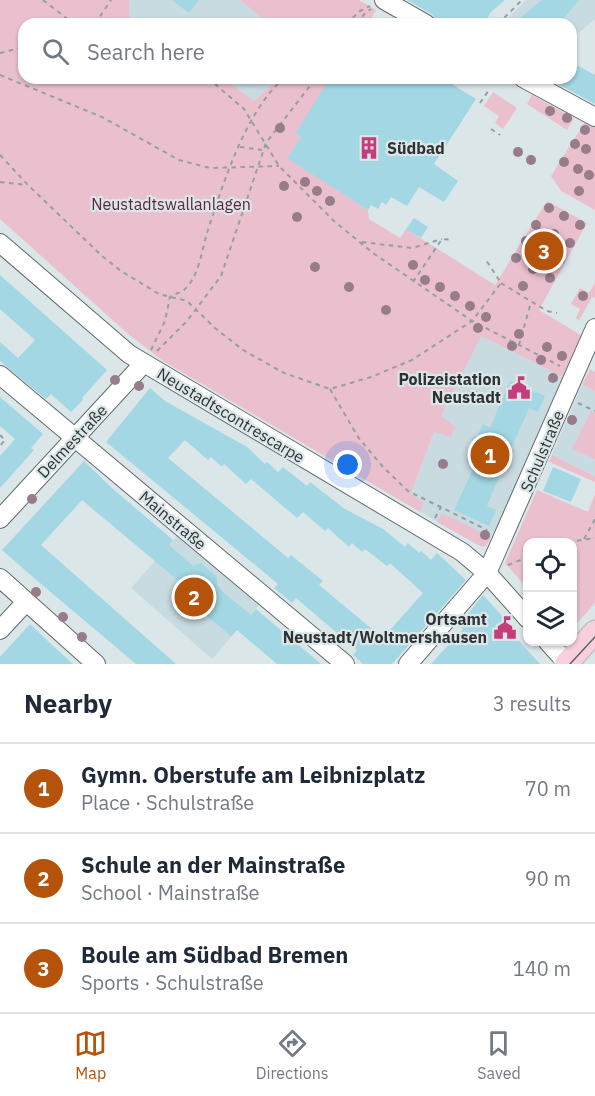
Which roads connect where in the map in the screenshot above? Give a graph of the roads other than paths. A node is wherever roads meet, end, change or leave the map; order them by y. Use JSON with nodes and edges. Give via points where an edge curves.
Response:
{"nodes":[{"id":1,"x":384,"y":0,"type":"edge"},
{"id":2,"x":416,"y":18,"type":"edge"},
{"id":3,"x":535,"y":84,"type":"edge"},
{"id":4,"x":595,"y":117,"type":"edge"},
{"id":5,"x":0,"y":243,"type":"edge"},
{"id":6,"x":595,"y":328,"type":"edge"},
{"id":7,"x":144,"y":363,"type":"junction"},
{"id":8,"x":0,"y":375,"type":"edge"},
{"id":9,"x":75,"y":438,"type":"junction"},
{"id":10,"x":0,"y":519,"type":"edge"},
{"id":11,"x":487,"y":573,"type":"junction"},
{"id":12,"x":0,"y":578,"type":"edge"},
{"id":13,"x":26,"y":602,"type":"junction"},
{"id":14,"x":523,"y":613,"type":"edge"},
{"id":15,"x":0,"y":630,"type":"edge"},
{"id":16,"x":595,"y":632,"type":"edge"},
{"id":17,"x":552,"y":646,"type":"edge"},
{"id":18,"x":595,"y":651,"type":"edge"},
{"id":19,"x":96,"y":664,"type":"edge"},
{"id":20,"x":345,"y":664,"type":"edge"},
{"id":21,"x":408,"y":664,"type":"edge"},
{"id":22,"x":572,"y":664,"type":"edge"}],
"edges":[{"from":1,"to":2,"type":"street"},
{"from":3,"to":4,"type":"street"},
{"from":5,"to":7,"type":"street","name":"Neustadtscontrescarpe"},
{"from":6,"to":11,"type":"street","name":"Schulstraße"},
{"from":7,"to":9,"type":"street","name":"Delmestraße"},
{"from":7,"to":11,"type":"street","name":"Neustadtscontrescarpe","via":[[462,552]]},
{"from":8,"to":9,"type":"street","name":"Mainstraße"},
{"from":9,"to":10,"type":"street","name":"Delmestraße"},
{"from":9,"to":20,"type":"street","name":"Mainstraße"},
{"from":11,"to":14,"type":"street","name":"Neustadtscontrescarpe"},
{"from":11,"to":21,"type":"street","name":"Schulstraße"},
{"from":12,"to":13,"type":"street"},
{"from":13,"to":15,"type":"street"},
{"from":13,"to":19,"type":"street"},
{"from":16,"to":22,"type":"main road"},
{"from":17,"to":22,"type":"street"},
{"from":18,"to":22,"type":"main road"}]}
